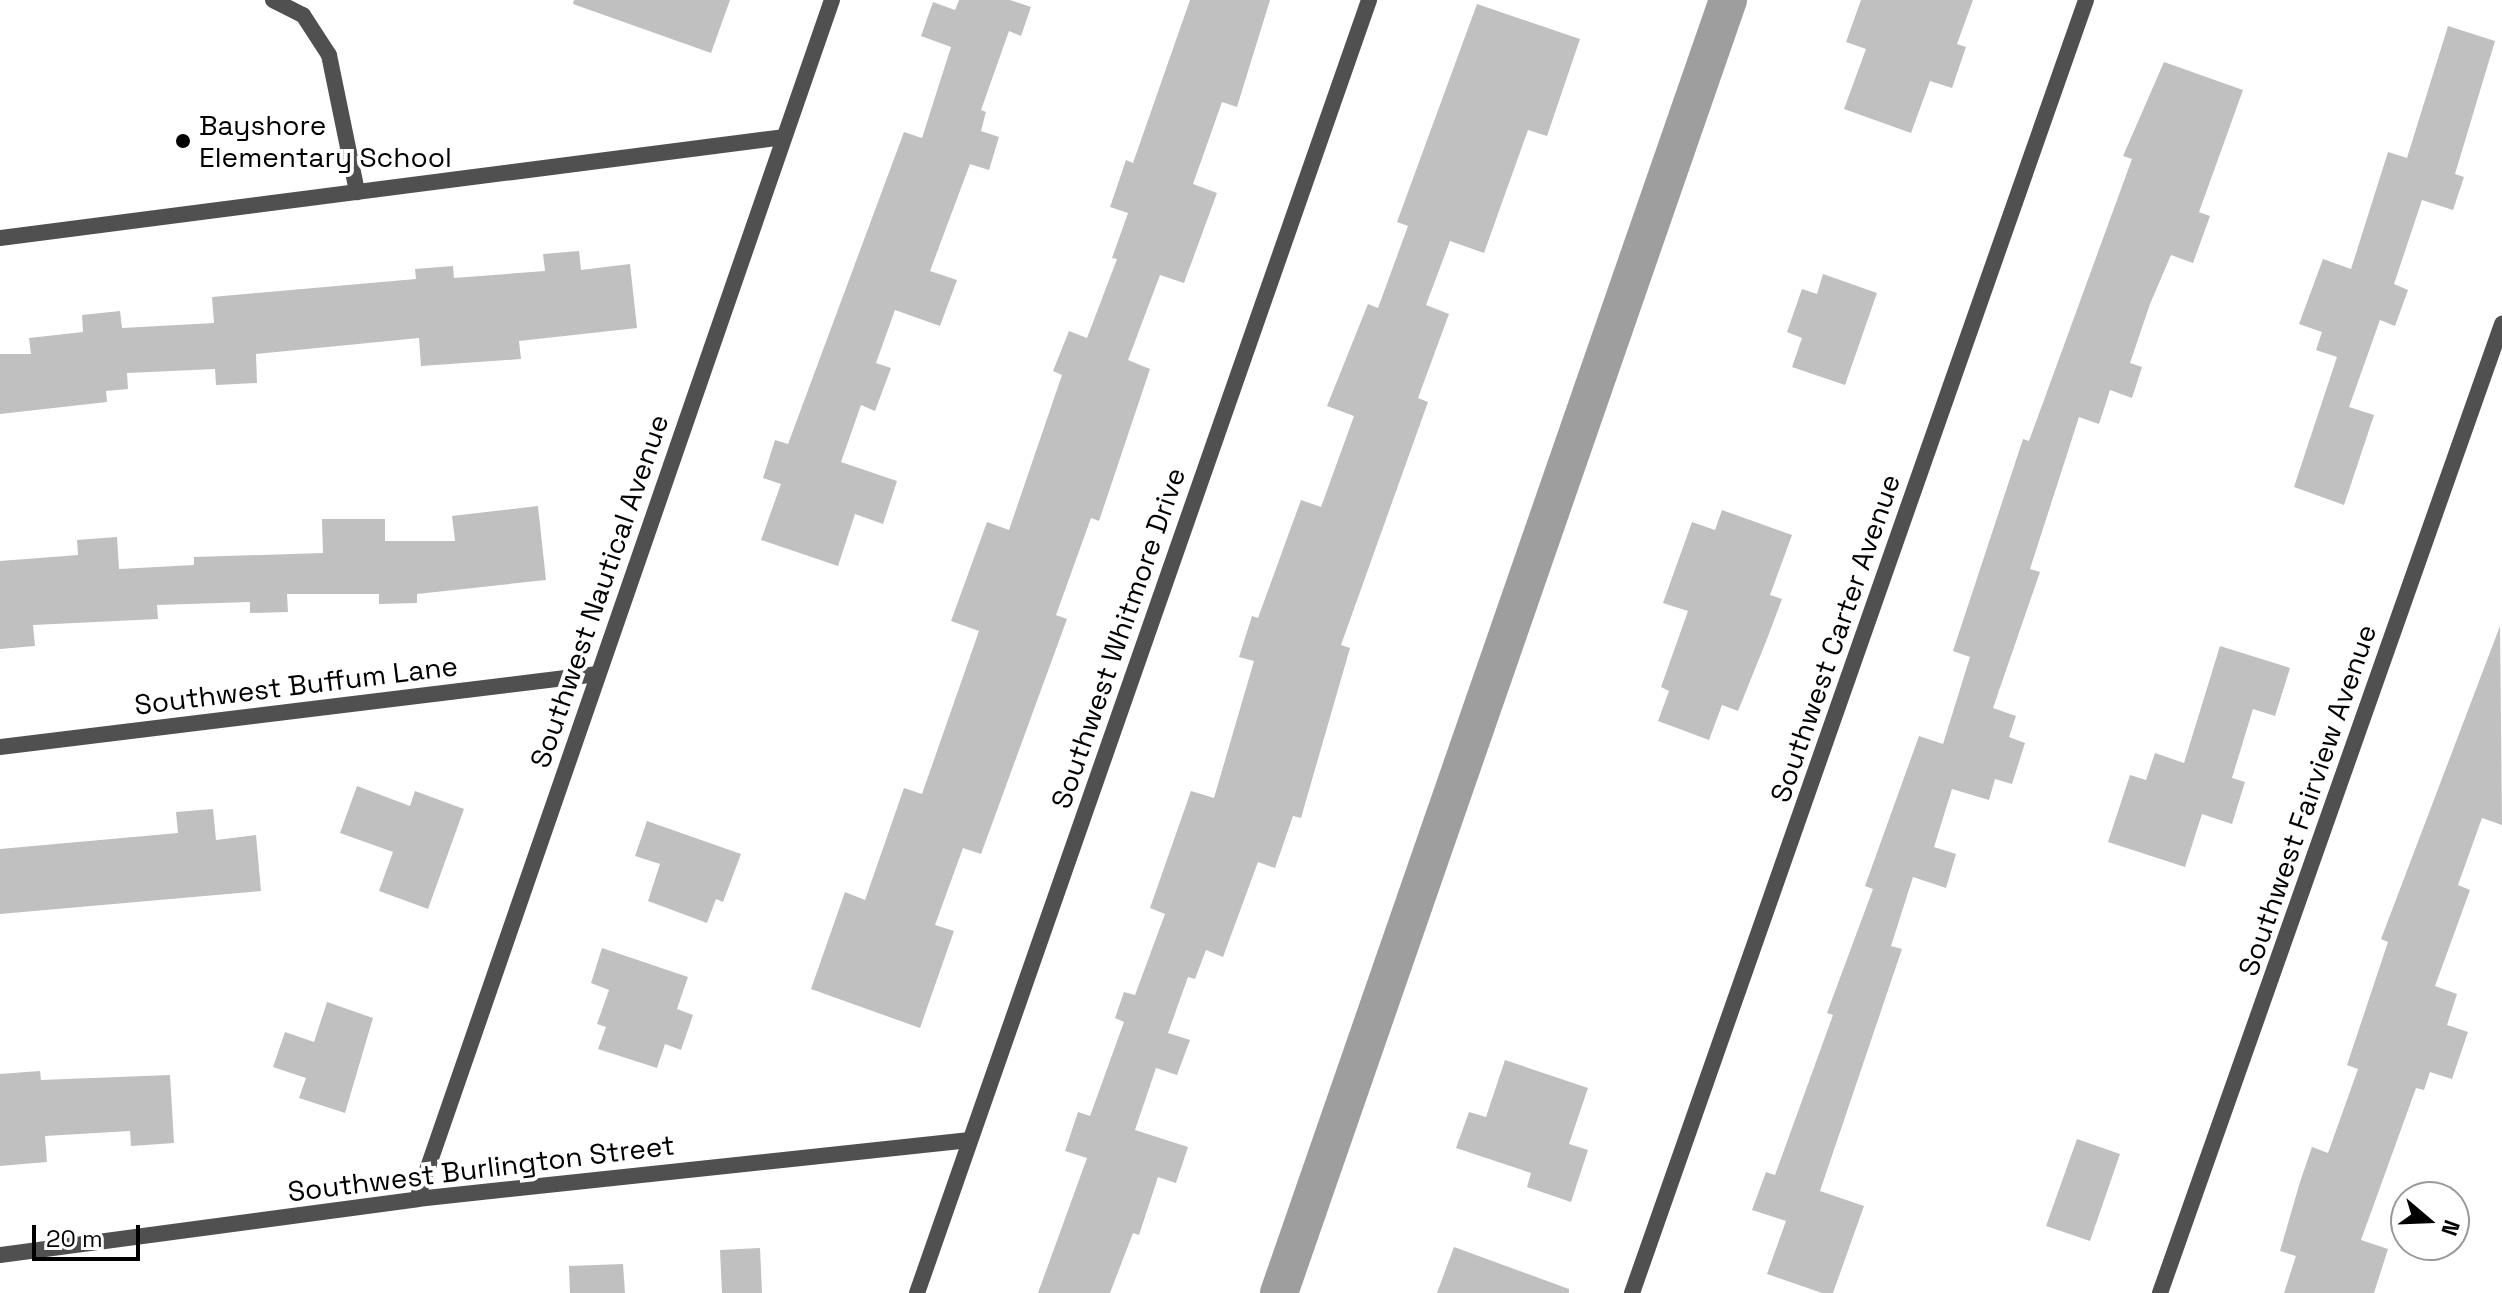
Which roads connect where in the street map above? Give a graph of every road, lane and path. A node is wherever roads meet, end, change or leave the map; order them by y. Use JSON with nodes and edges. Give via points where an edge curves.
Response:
{"nodes":[{"id":1,"x":273,"y":0,"type":"edge"},
{"id":2,"x":832,"y":0,"type":"edge"},
{"id":3,"x":1369,"y":0,"type":"edge"},
{"id":4,"x":2086,"y":0,"type":"edge"},
{"id":5,"x":784,"y":137,"type":"junction"},
{"id":6,"x":357,"y":192,"type":"junction"},
{"id":7,"x":0,"y":238,"type":"edge"},
{"id":8,"x":2502,"y":324,"type":"edge"},
{"id":9,"x":598,"y":674,"type":"junction"},
{"id":10,"x":0,"y":747,"type":"edge"},
{"id":11,"x":970,"y":1140,"type":"junction"},
{"id":12,"x":417,"y":1199,"type":"junction"},
{"id":13,"x":0,"y":1255,"type":"edge"},
{"id":14,"x":917,"y":1293,"type":"edge"},
{"id":15,"x":1632,"y":1293,"type":"edge"},
{"id":16,"x":2160,"y":1293,"type":"edge"}],
"edges":[{"from":1,"to":6,"type":"street","via":[[303,15],[329,55]]},
{"from":2,"to":5,"type":"street","name":"Southwest Nautical Avenue"},
{"from":3,"to":11,"type":"street","name":"Southwest Whitmore Drive"},
{"from":4,"to":15,"type":"street","name":"Southwest Carter Avenue"},
{"from":5,"to":6,"type":"street"},
{"from":5,"to":9,"type":"street","name":"Southwest Nautical Avenue"},
{"from":6,"to":7,"type":"street"},
{"from":8,"to":16,"type":"street","name":"Southwest Fairview Avenue"},
{"from":9,"to":10,"type":"street","name":"Southwest Buffum Lane"},
{"from":9,"to":12,"type":"street","name":"Southwest Nautical Avenue"},
{"from":11,"to":12,"type":"street","name":"Southwest Burlington Street"},
{"from":11,"to":14,"type":"street","name":"Southwest Whitmore Drive"},
{"from":12,"to":13,"type":"street","name":"Southwest Burlington Street"}]}
